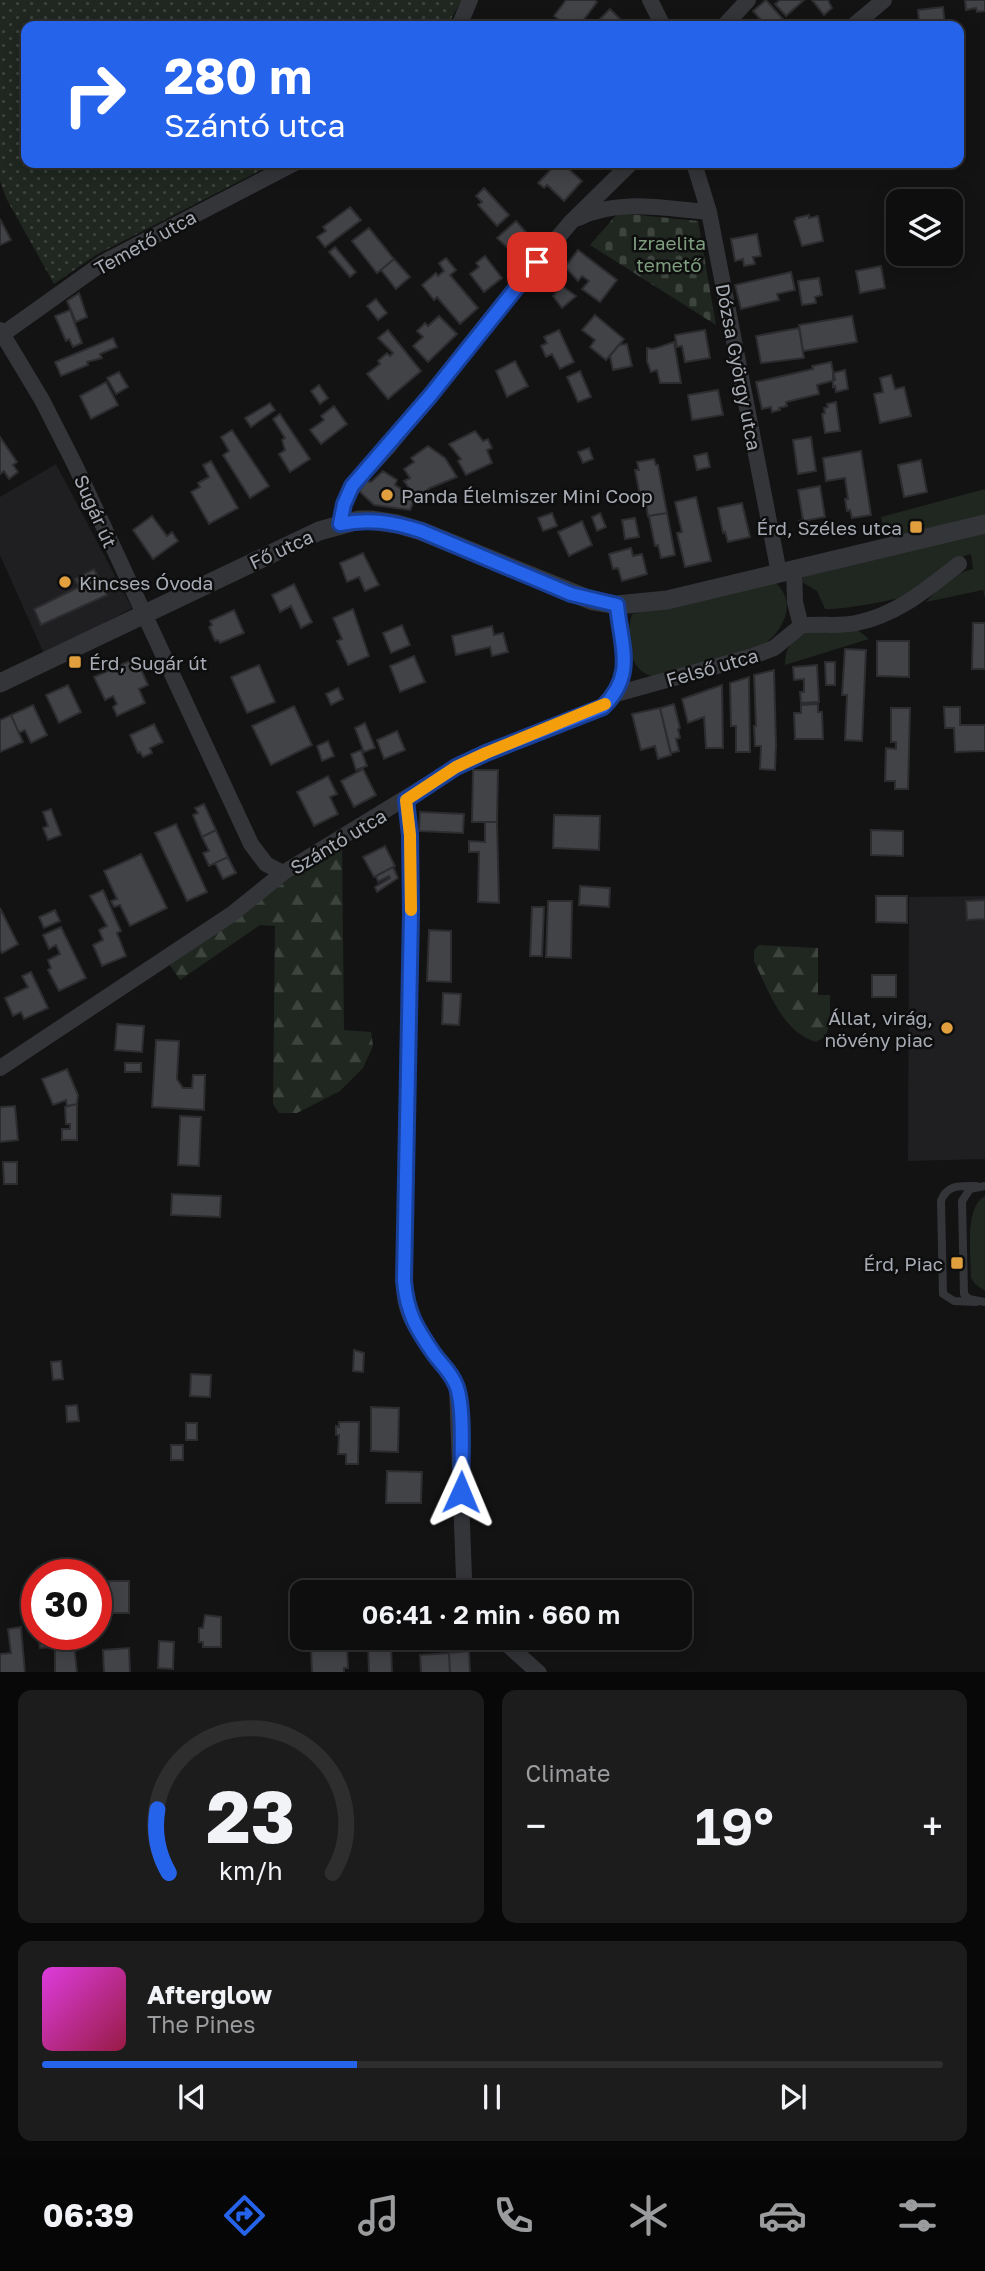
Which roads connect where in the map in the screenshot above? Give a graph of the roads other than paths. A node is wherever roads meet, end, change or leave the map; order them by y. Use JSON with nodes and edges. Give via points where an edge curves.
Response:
{"nodes":[{"id":1,"x":470,"y":0,"type":"edge"},
{"id":2,"x":650,"y":0,"type":"edge"},
{"id":3,"x":748,"y":0,"type":"edge"},
{"id":4,"x":896,"y":0,"type":"edge"},
{"id":5,"x":882,"y":3,"type":"edge"},
{"id":6,"x":461,"y":21,"type":"edge"},
{"id":7,"x":660,"y":21,"type":"edge"},
{"id":8,"x":729,"y":21,"type":"edge"},
{"id":9,"x":859,"y":21,"type":"edge"},
{"id":10,"x":285,"y":168,"type":"edge"},
{"id":11,"x":626,"y":168,"type":"edge"},
{"id":12,"x":696,"y":168,"type":"edge"},
{"id":13,"x":709,"y":212,"type":"junction"},
{"id":14,"x":571,"y":222,"type":"junction"},
{"id":15,"x":1,"y":332,"type":"edge"},
{"id":16,"x":340,"y":524,"type":"junction"},
{"id":17,"x":985,"y":524,"type":"edge"},
{"id":18,"x":959,"y":564,"type":"dead end"},
{"id":19,"x":787,"y":571,"type":"junction"},
{"id":20,"x":617,"y":605,"type":"junction"},
{"id":21,"x":143,"y":614,"type":"junction"},
{"id":22,"x":801,"y":625,"type":"junction"},
{"id":23,"x":0,"y":683,"type":"edge"},
{"id":24,"x":616,"y":694,"type":"junction"},
{"id":25,"x":406,"y":800,"type":"junction"},
{"id":26,"x":282,"y":873,"type":"junction"},
{"id":27,"x":0,"y":1068,"type":"edge"},
{"id":28,"x":981,"y":1186,"type":"edge"},
{"id":29,"x":981,"y":1302,"type":"edge"},
{"id":30,"x":464,"y":1580,"type":"edge"},
{"id":31,"x":514,"y":1650,"type":"edge"},
{"id":32,"x":539,"y":1672,"type":"edge"}],
"edges":[{"from":1,"to":6,"type":"street"},
{"from":2,"to":7,"type":"street"},
{"from":3,"to":8,"type":"street"},
{"from":4,"to":5,"type":"street"},
{"from":5,"to":9,"type":"street"},
{"from":10,"to":15,"type":"street","name":"Temető utca","via":[[104,262]]},
{"from":11,"to":14,"type":"street"},
{"from":12,"to":13,"type":"street","name":"Dózsa György utca"},
{"from":13,"to":14,"type":"street","via":[[617,207]]},
{"from":13,"to":19,"type":"street","name":"Dózsa György utca"},
{"from":14,"to":16,"type":"street","via":[[352,486]]},
{"from":15,"to":21,"type":"street","name":"Sugár út","via":[[75,465]]},
{"from":16,"to":20,"type":"street","name":"Fő utca","via":[[371,520],[421,531],[571,594]]},
{"from":16,"to":21,"type":"street","name":"Fő utca"},
{"from":17,"to":19,"type":"street"},
{"from":18,"to":22,"type":"street","via":[[907,604],[879,617],[853,624]]},
{"from":19,"to":20,"type":"street","name":"Fő utca","via":[[667,600]]},
{"from":19,"to":22,"type":"street"},
{"from":20,"to":24,"type":"street","via":[[625,669]]},
{"from":21,"to":23,"type":"street","name":"Fő utca"},
{"from":21,"to":26,"type":"street","name":"Sugár út","via":[[251,844],[266,864]]},
{"from":22,"to":24,"type":"street","name":"Felső utca","via":[[774,648]]},
{"from":24,"to":25,"type":"street","name":"Szántó utca","via":[[603,707],[456,767]]},
{"from":25,"to":26,"type":"street","name":"Szántó utca"},
{"from":25,"to":30,"type":"street","via":[[411,913],[404,1281],[412,1318],[457,1387]]},
{"from":26,"to":27,"type":"street","name":"Szántó utca","via":[[232,914]]},
{"from":28,"to":29,"type":"lane","via":[[970,1189],[962,1200],[964,1294]]},
{"from":28,"to":29,"type":"lane","via":[[955,1186],[941,1201],[943,1294],[954,1301]]},
{"from":31,"to":32,"type":"street"}]}
